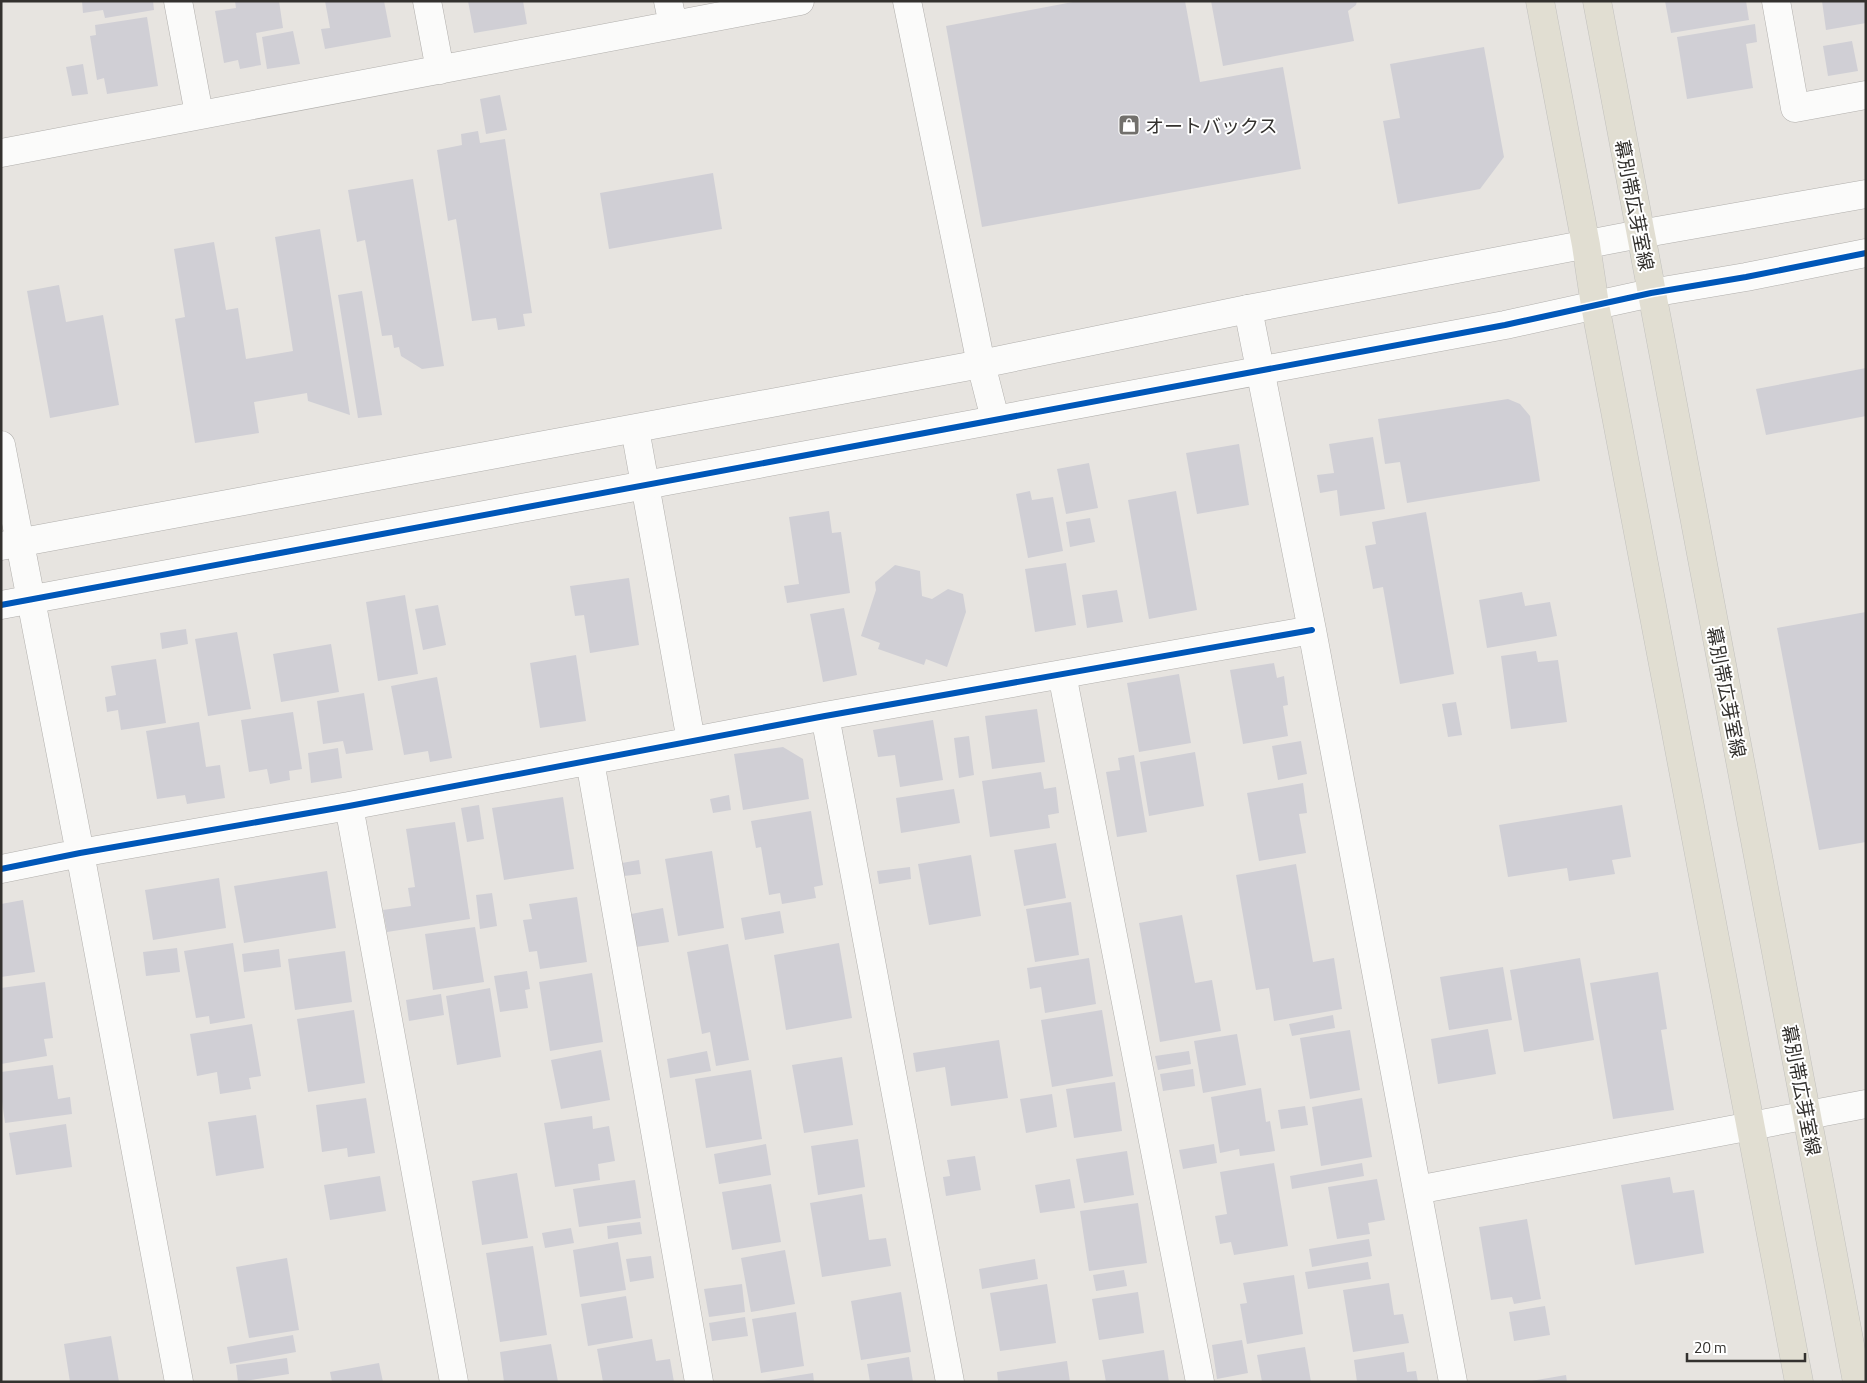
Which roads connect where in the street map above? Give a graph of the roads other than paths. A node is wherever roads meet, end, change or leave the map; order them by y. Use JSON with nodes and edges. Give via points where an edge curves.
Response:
{"nodes":[{"id":1,"x":178,"y":1,"type":"edge"},
{"id":2,"x":427,"y":1,"type":"edge"},
{"id":3,"x":800,"y":1,"type":"edge"},
{"id":4,"x":907,"y":1,"type":"edge"},
{"id":5,"x":1540,"y":1,"type":"edge"},
{"id":6,"x":1597,"y":1,"type":"edge"},
{"id":7,"x":1776,"y":1,"type":"edge"},
{"id":8,"x":670,"y":13,"type":"edge"},
{"id":9,"x":440,"y":70,"type":"junction"},
{"id":10,"x":1866,"y":95,"type":"edge"},
{"id":11,"x":199,"y":114,"type":"junction"},
{"id":12,"x":1,"y":153,"type":"edge"},
{"id":13,"x":1866,"y":194,"type":"edge"},
{"id":14,"x":1640,"y":234,"type":"junction"},
{"id":15,"x":1586,"y":244,"type":"junction"},
{"id":16,"x":1866,"y":253,"type":"edge"},
{"id":17,"x":1651,"y":292,"type":"junction"},
{"id":18,"x":1595,"y":305,"type":"junction"},
{"id":19,"x":1248,"y":309,"type":"junction"},
{"id":20,"x":981,"y":364,"type":"junction"},
{"id":21,"x":1260,"y":369,"type":"junction"},
{"id":22,"x":995,"y":419,"type":"junction"},
{"id":23,"x":635,"y":429,"type":"junction"},
{"id":24,"x":1,"y":445,"type":"edge"},
{"id":25,"x":644,"y":484,"type":"junction"},
{"id":26,"x":11,"y":545,"type":"edge"},
{"id":27,"x":31,"y":600,"type":"junction"},
{"id":28,"x":1,"y":605,"type":"edge"},
{"id":29,"x":1312,"y":630,"type":"junction"},
{"id":30,"x":1062,"y":674,"type":"junction"},
{"id":31,"x":824,"y":716,"type":"junction"},
{"id":32,"x":691,"y":741,"type":"junction"},
{"id":33,"x":590,"y":761,"type":"junction"},
{"id":34,"x":349,"y":806,"type":"junction"},
{"id":35,"x":80,"y":853,"type":"junction"},
{"id":36,"x":1,"y":869,"type":"edge"},
{"id":37,"x":1866,"y":1104,"type":"edge"},
{"id":38,"x":1807,"y":1115,"type":"junction"},
{"id":39,"x":1751,"y":1127,"type":"junction"},
{"id":40,"x":1417,"y":1190,"type":"junction"},
{"id":41,"x":179,"y":1382,"type":"edge"},
{"id":42,"x":454,"y":1382,"type":"edge"},
{"id":43,"x":699,"y":1382,"type":"edge"},
{"id":44,"x":950,"y":1382,"type":"edge"},
{"id":45,"x":1200,"y":1382,"type":"edge"},
{"id":46,"x":1453,"y":1382,"type":"edge"},
{"id":47,"x":1798,"y":1382,"type":"edge"},
{"id":48,"x":1857,"y":1382,"type":"edge"}],
"edges":[{"from":1,"to":11,"type":"street"},
{"from":2,"to":9,"type":"street"},
{"from":3,"to":8,"type":"street"},
{"from":4,"to":20,"type":"street"},
{"from":5,"to":15,"type":"main road"},
{"from":6,"to":14,"type":"main road","name":"幕別帯広芽室線"},
{"from":7,"to":10,"type":"street","via":[[1795,108]]},
{"from":8,"to":9,"type":"street"},
{"from":9,"to":11,"type":"street"},
{"from":11,"to":12,"type":"street"},
{"from":13,"to":14,"type":"street"},
{"from":14,"to":15,"type":"street"},
{"from":14,"to":17,"type":"main road","name":"幕別帯広芽室線"},
{"from":15,"to":18,"type":"main road"},
{"from":15,"to":19,"type":"street"},
{"from":16,"to":17,"type":"street"},
{"from":17,"to":18,"type":"street"},
{"from":17,"to":38,"type":"main road","name":"幕別帯広芽室線"},
{"from":18,"to":21,"type":"street"},
{"from":18,"to":39,"type":"main road"},
{"from":19,"to":20,"type":"street"},
{"from":19,"to":21,"type":"street"},
{"from":20,"to":22,"type":"street"},
{"from":20,"to":23,"type":"street"},
{"from":21,"to":22,"type":"street"},
{"from":21,"to":29,"type":"street"},
{"from":22,"to":25,"type":"street"},
{"from":23,"to":25,"type":"street"},
{"from":23,"to":26,"type":"street"},
{"from":24,"to":26,"type":"street"},
{"from":25,"to":27,"type":"street"},
{"from":25,"to":32,"type":"street"},
{"from":26,"to":27,"type":"street"},
{"from":27,"to":28,"type":"street"},
{"from":27,"to":35,"type":"street"},
{"from":29,"to":30,"type":"street"},
{"from":29,"to":40,"type":"street"},
{"from":30,"to":31,"type":"street"},
{"from":30,"to":45,"type":"street"},
{"from":31,"to":32,"type":"street"},
{"from":31,"to":44,"type":"street"},
{"from":32,"to":33,"type":"street"},
{"from":33,"to":34,"type":"street"},
{"from":33,"to":43,"type":"street"},
{"from":34,"to":35,"type":"street"},
{"from":34,"to":42,"type":"street"},
{"from":35,"to":36,"type":"street"},
{"from":35,"to":41,"type":"street"},
{"from":37,"to":38,"type":"street"},
{"from":38,"to":39,"type":"street"},
{"from":38,"to":48,"type":"main road","name":"幕別帯広芽室線"},
{"from":39,"to":40,"type":"street"},
{"from":39,"to":47,"type":"main road"},
{"from":40,"to":46,"type":"street"}]}
